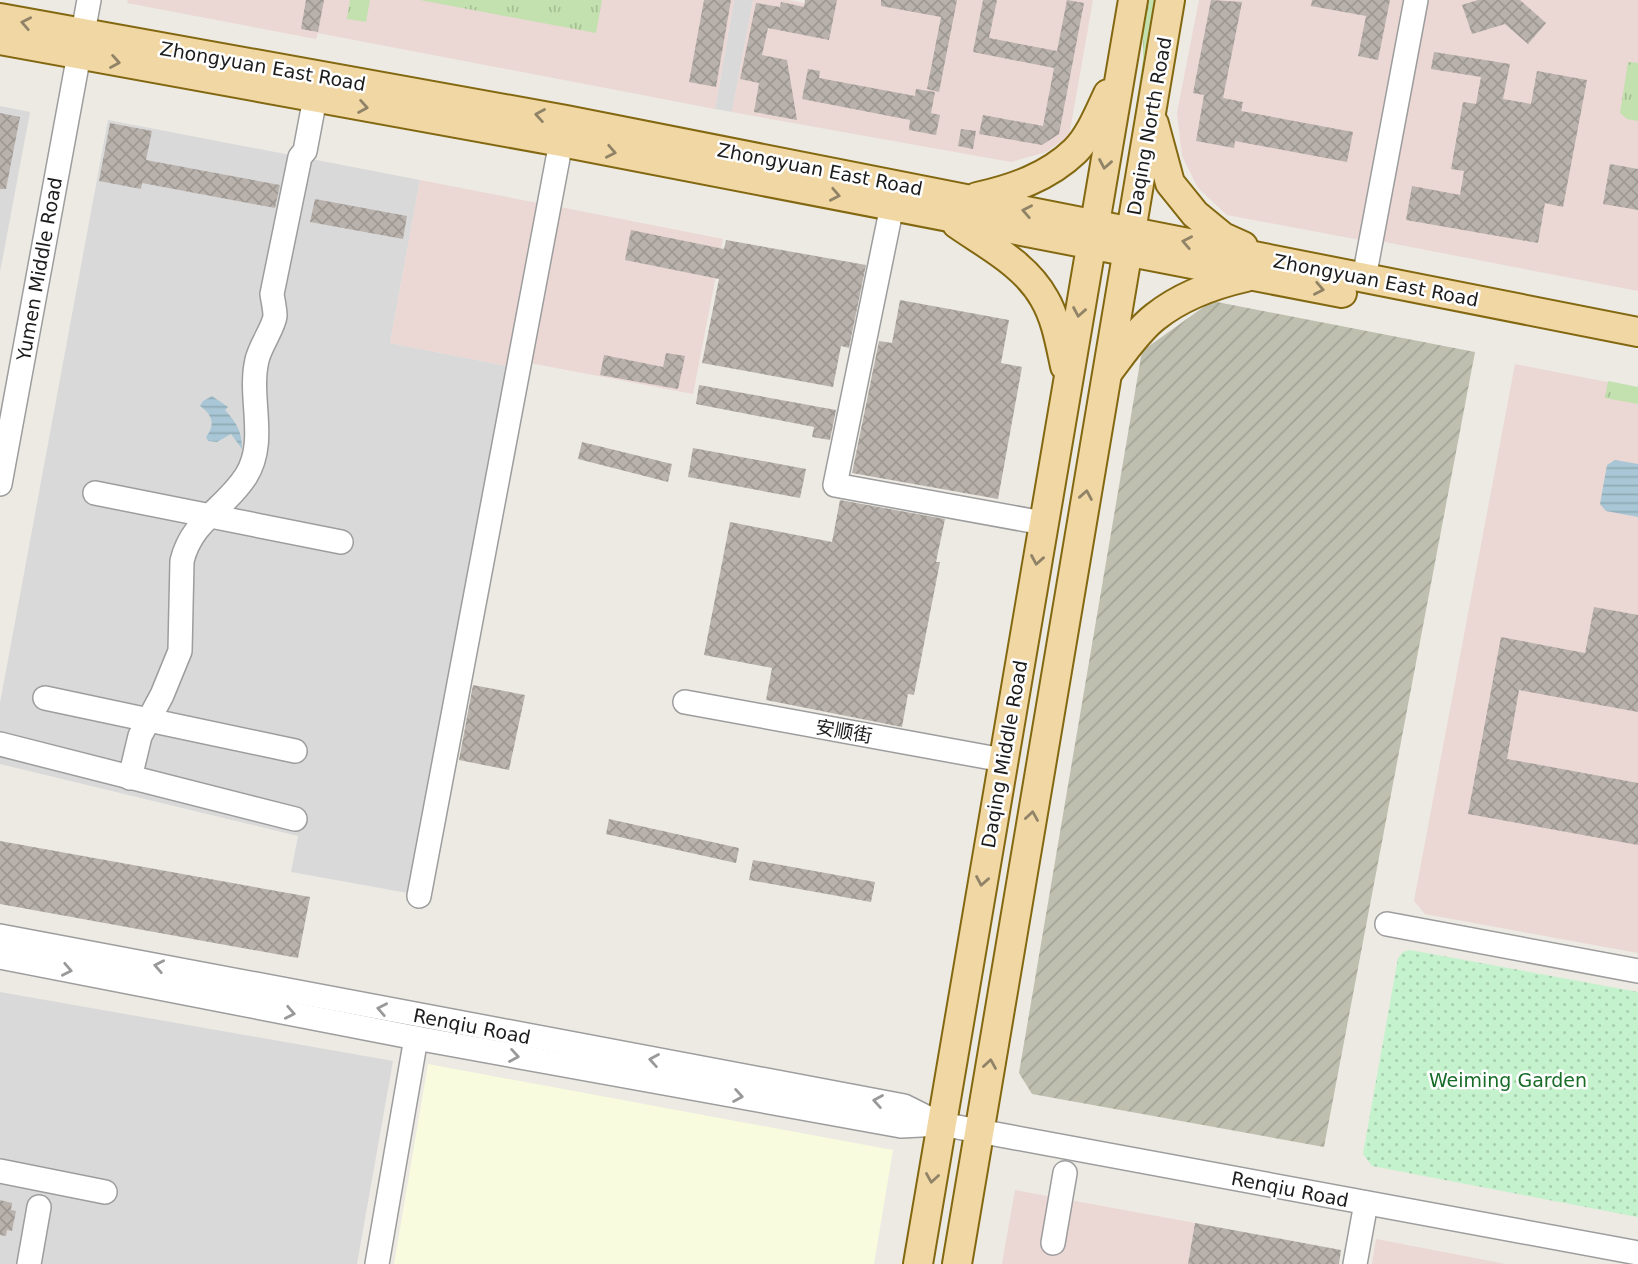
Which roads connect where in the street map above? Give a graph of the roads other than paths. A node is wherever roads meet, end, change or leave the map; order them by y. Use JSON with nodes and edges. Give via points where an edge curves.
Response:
{"nodes":[{"id":1,"x":89,"y":0,"type":"edge"},
{"id":2,"x":1133,"y":0,"type":"edge"},
{"id":3,"x":1170,"y":0,"type":"edge"},
{"id":4,"x":1416,"y":0,"type":"edge"},
{"id":5,"x":0,"y":18,"type":"edge"},
{"id":6,"x":0,"y":40,"type":"edge"},
{"id":7,"x":81,"y":44,"type":"junction"},
{"id":8,"x":1121,"y":70,"type":"junction"},
{"id":9,"x":315,"y":98,"type":"junction"},
{"id":10,"x":1152,"y":108,"type":"junction"},
{"id":11,"x":561,"y":142,"type":"junction"},
{"id":12,"x":968,"y":199,"type":"junction"},
{"id":13,"x":891,"y":206,"type":"junction"},
{"id":14,"x":946,"y":216,"type":"junction"},
{"id":15,"x":1093,"y":234,"type":"junction"},
{"id":16,"x":1129,"y":242,"type":"junction"},
{"id":17,"x":1278,"y":261,"type":"junction"},
{"id":18,"x":1252,"y":276,"type":"junction"},
{"id":19,"x":1364,"y":278,"type":"junction"},
{"id":20,"x":1638,"y":332,"type":"edge"},
{"id":21,"x":1638,"y":350,"type":"edge"},
{"id":22,"x":1107,"y":373,"type":"junction"},
{"id":23,"x":1068,"y":377,"type":"junction"},
{"id":24,"x":0,"y":484,"type":"edge"},
{"id":25,"x":95,"y":493,"type":"dead end"},
{"id":26,"x":209,"y":516,"type":"junction"},
{"id":27,"x":1043,"y":523,"type":"junction"},
{"id":28,"x":341,"y":542,"type":"dead end"},
{"id":29,"x":44,"y":698,"type":"dead end"},
{"id":30,"x":685,"y":702,"type":"dead end"},
{"id":31,"x":148,"y":720,"type":"junction"},
{"id":32,"x":0,"y":744,"type":"edge"},
{"id":33,"x":295,"y":751,"type":"dead end"},
{"id":34,"x":1003,"y":760,"type":"junction"},
{"id":35,"x":130,"y":778,"type":"junction"},
{"id":36,"x":295,"y":819,"type":"dead end"},
{"id":37,"x":419,"y":896,"type":"dead end"},
{"id":38,"x":1387,"y":924,"type":"dead end"},
{"id":39,"x":0,"y":936,"type":"edge"},
{"id":40,"x":0,"y":957,"type":"edge"},
{"id":41,"x":1638,"y":971,"type":"edge"},
{"id":42,"x":416,"y":1038,"type":"junction"},
{"id":43,"x":941,"y":1124,"type":"junction"},
{"id":44,"x":979,"y":1132,"type":"junction"},
{"id":45,"x":0,"y":1171,"type":"edge"},
{"id":46,"x":1065,"y":1173,"type":"dead end"},
{"id":47,"x":105,"y":1192,"type":"dead end"},
{"id":48,"x":1366,"y":1203,"type":"junction"},
{"id":49,"x":39,"y":1207,"type":"dead end"},
{"id":50,"x":1053,"y":1243,"type":"dead end"},
{"id":51,"x":1638,"y":1253,"type":"edge"},
{"id":52,"x":29,"y":1264,"type":"edge"},
{"id":53,"x":377,"y":1264,"type":"edge"},
{"id":54,"x":918,"y":1264,"type":"edge"},
{"id":55,"x":957,"y":1264,"type":"edge"},
{"id":56,"x":1355,"y":1264,"type":"edge"}],
"edges":[{"from":1,"to":7,"type":"street","name":"Yumen Middle Road"},
{"from":2,"to":8,"type":"main road","name":"Daqing North Road"},
{"from":3,"to":10,"type":"main road","name":"Daqing North Road"},
{"from":4,"to":19,"type":"street"},
{"from":7,"to":5,"type":"main road","name":"Zhongyuan East Road","one_way":true},
{"from":6,"to":7,"type":"main road","name":"Zhongyuan East Road"},
{"from":7,"to":9,"type":"main road","name":"Zhongyuan East Road","one_way":true},
{"from":12,"to":7,"type":"main road","name":"Zhongyuan East Road","one_way":true,"via":[[579,122]]},
{"from":7,"to":24,"type":"street","name":"Yumen Middle Road"},
{"from":8,"to":12,"type":"main road","via":[[1076,150],[1041,176]]},
{"from":8,"to":15,"type":"main road","name":"Daqing North Road","one_way":true},
{"from":9,"to":11,"type":"main road","name":"Zhongyuan East Road","one_way":true},
{"from":9,"to":26,"type":"street","via":[[272,295],[275,317],[262,341],[255,369],[257,426],[251,465],[237,489]]},
{"from":10,"to":16,"type":"main road","name":"Daqing North Road"},
{"from":10,"to":17,"type":"main road","via":[[1170,183],[1195,214],[1223,237]]},
{"from":11,"to":13,"type":"main road","name":"Zhongyuan East Road","one_way":true},
{"from":11,"to":37,"type":"street"},
{"from":15,"to":12,"type":"main road","name":"Zhongyuan East Road","one_way":true},
{"from":13,"to":14,"type":"main road","name":"Zhongyuan East Road"},
{"from":13,"to":27,"type":"street","via":[[835,485]]},
{"from":14,"to":15,"type":"main road","name":"Zhongyuan East Road"},
{"from":14,"to":23,"type":"main road","via":[[1024,271],[1044,297],[1057,328]]},
{"from":15,"to":16,"type":"main road","name":"Zhongyuan East Road"},
{"from":15,"to":23,"type":"main road","name":"Daqing Middle Road","one_way":true},
{"from":17,"to":16,"type":"main road","name":"Zhongyuan East Road","one_way":true},
{"from":16,"to":18,"type":"main road","name":"Zhongyuan East Road"},
{"from":16,"to":22,"type":"main road","name":"Daqing Middle Road"},
{"from":17,"to":19,"type":"main road","name":"Zhongyuan East Road"},
{"from":18,"to":21,"type":"main road","name":"Zhongyuan East Road","one_way":true},
{"from":18,"to":22,"type":"main road","via":[[1227,281],[1171,305],[1153,318]]},
{"from":19,"to":20,"type":"main road","name":"Zhongyuan East Road"},
{"from":44,"to":22,"type":"main road","name":"Daqing Middle Road","one_way":true},
{"from":23,"to":27,"type":"main road","name":"Daqing Middle Road"},
{"from":25,"to":26,"type":"street"},
{"from":26,"to":28,"type":"street"},
{"from":26,"to":31,"type":"street","via":[[191,536],[182,561],[180,651]]},
{"from":27,"to":34,"type":"main road","name":"Daqing Middle Road","one_way":true},
{"from":29,"to":31,"type":"street"},
{"from":30,"to":34,"type":"street","name":"安顺街"},
{"from":31,"to":33,"type":"street"},
{"from":31,"to":35,"type":"street"},
{"from":32,"to":35,"type":"street"},
{"from":34,"to":43,"type":"main road","name":"Daqing Middle Road","one_way":true},
{"from":35,"to":36,"type":"street"},
{"from":38,"to":41,"type":"street"},
{"from":43,"to":39,"type":"street","name":"Renqiu Road","one_way":true,"via":[[904,1106]]},
{"from":40,"to":42,"type":"street","name":"Renqiu Road","one_way":true},
{"from":42,"to":43,"type":"street","name":"Renqiu Road","one_way":true,"via":[[901,1126]]},
{"from":42,"to":53,"type":"street"},
{"from":43,"to":44,"type":"street","name":"Renqiu Road"},
{"from":43,"to":54,"type":"main road","name":"Daqing Middle Road","one_way":true},
{"from":44,"to":48,"type":"street","name":"Renqiu Road"},
{"from":44,"to":55,"type":"main road","name":"Daqing Middle Road"},
{"from":45,"to":47,"type":"street"},
{"from":46,"to":50,"type":"street"},
{"from":48,"to":51,"type":"street","name":"Renqiu Road"},
{"from":48,"to":56,"type":"street"},
{"from":49,"to":52,"type":"street"}]}
